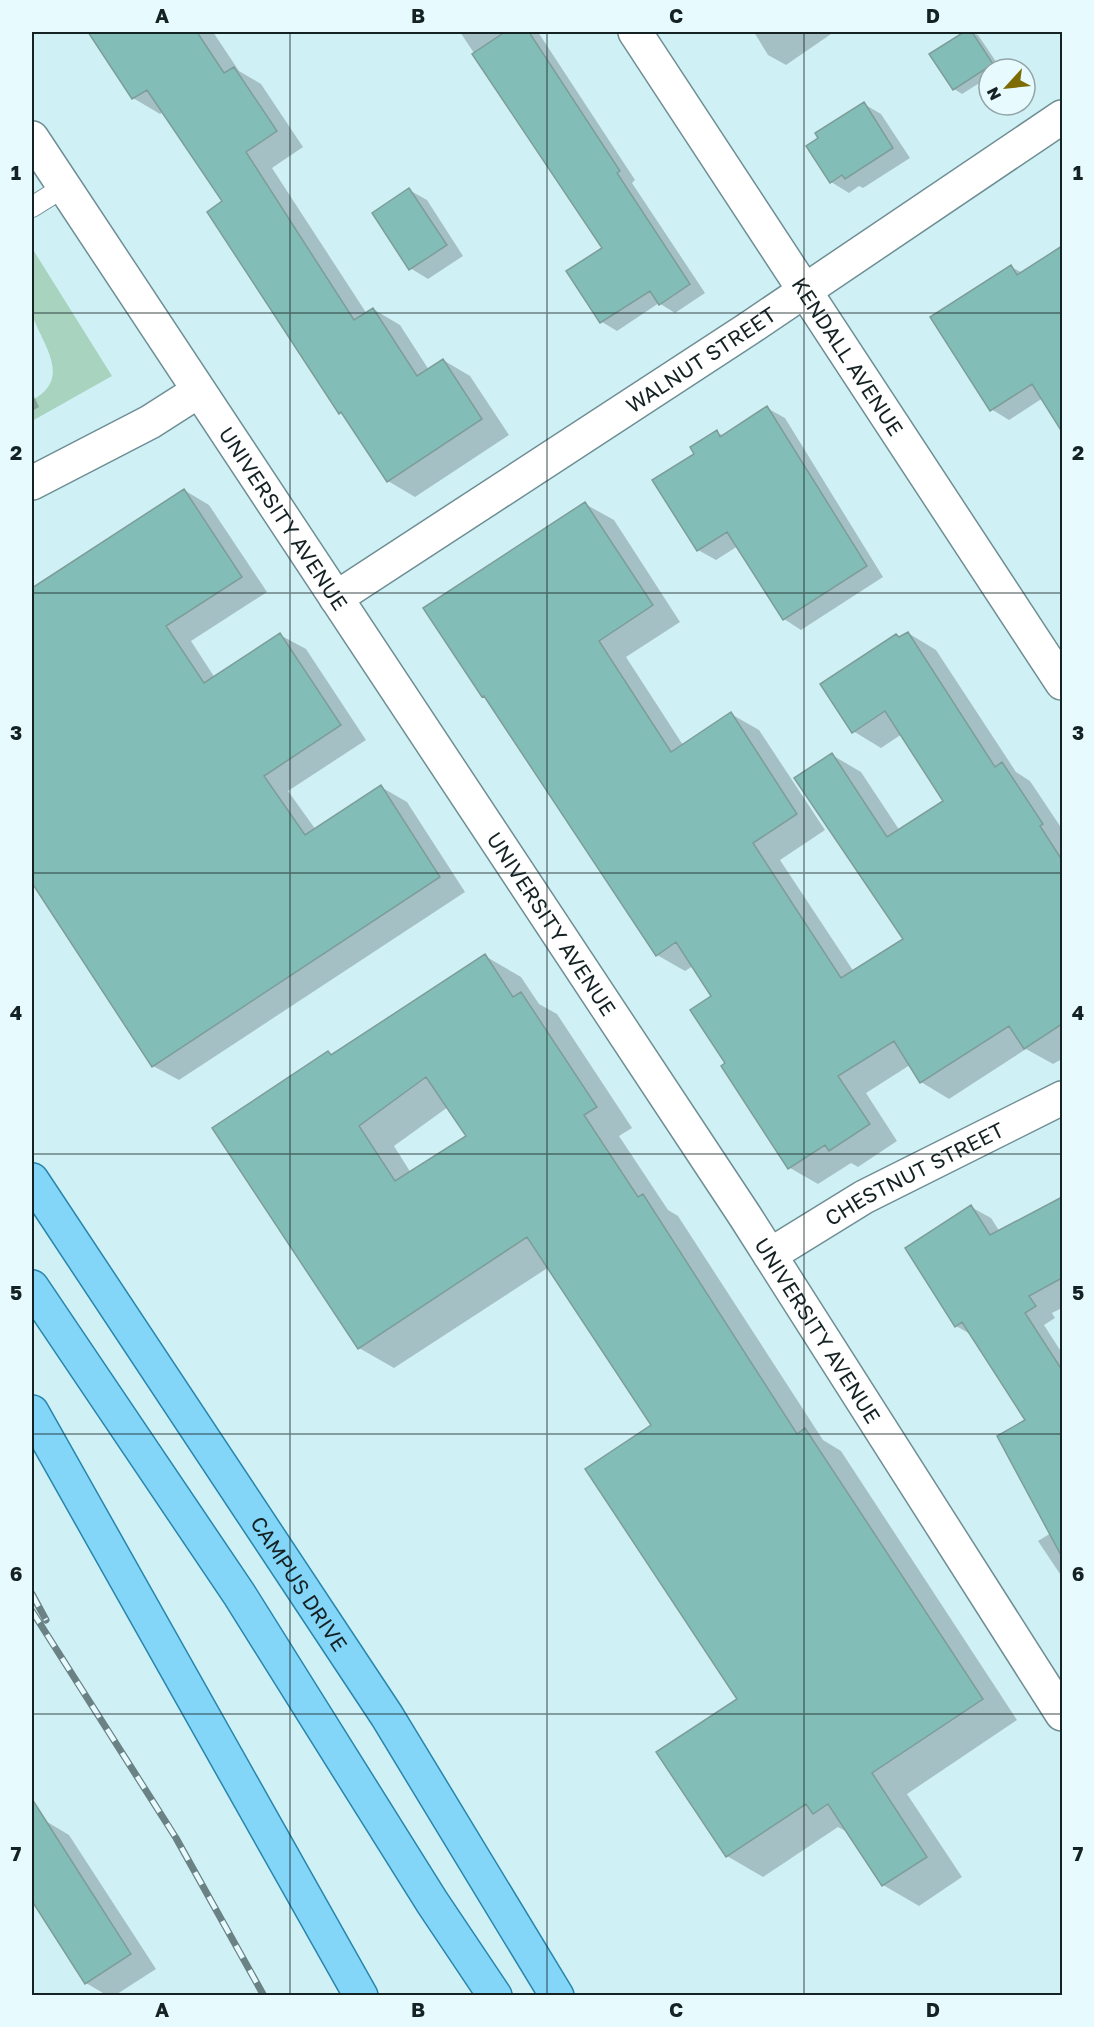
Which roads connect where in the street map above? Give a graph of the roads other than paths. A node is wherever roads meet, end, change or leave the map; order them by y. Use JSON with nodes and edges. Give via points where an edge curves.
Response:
{"nodes":[{"id":1,"x":635,"y":32,"type":"edge"},
{"id":2,"x":1062,"y":117,"type":"edge"},
{"id":3,"x":32,"y":138,"type":"edge"},
{"id":4,"x":64,"y":187,"type":"junction"},
{"id":5,"x":32,"y":207,"type":"edge"},
{"id":6,"x":806,"y":290,"type":"junction"},
{"id":7,"x":197,"y":392,"type":"junction"},
{"id":8,"x":32,"y":483,"type":"edge"},
{"id":9,"x":336,"y":597,"type":"junction"},
{"id":10,"x":1062,"y":683,"type":"edge"},
{"id":11,"x":1062,"y":1098,"type":"edge"},
{"id":12,"x":32,"y":1180,"type":"edge"},
{"id":13,"x":770,"y":1255,"type":"junction"},
{"id":14,"x":32,"y":1287,"type":"edge"},
{"id":15,"x":32,"y":1412,"type":"edge"},
{"id":16,"x":1062,"y":1714,"type":"edge"},
{"id":17,"x":361,"y":1995,"type":"edge"},
{"id":18,"x":495,"y":1995,"type":"edge"},
{"id":19,"x":557,"y":1995,"type":"edge"}],
"edges":[{"from":1,"to":6,"type":"street","name":"KENDALL AVENUE"},
{"from":2,"to":6,"type":"street","name":"WALNUT STREET"},
{"from":3,"to":4,"type":"street","name":"UNIVERSITY AVENUE"},
{"from":4,"to":5,"type":"lane"},
{"from":4,"to":7,"type":"street","name":"UNIVERSITY AVENUE"},
{"from":6,"to":9,"type":"street","name":"WALNUT STREET"},
{"from":6,"to":10,"type":"street","name":"KENDALL AVENUE"},
{"from":7,"to":8,"type":"street","via":[[150,422]]},
{"from":7,"to":9,"type":"street","name":"UNIVERSITY AVENUE"},
{"from":9,"to":13,"type":"street","name":"UNIVERSITY AVENUE"},
{"from":11,"to":13,"type":"street","name":"CHESTNUT STREET","via":[[864,1197]]},
{"from":12,"to":19,"type":"main road","name":"CAMPUS DRIVE","via":[[387,1716]]},
{"from":13,"to":16,"type":"street","name":"UNIVERSITY AVENUE"},
{"from":14,"to":18,"type":"main road","via":[[239,1594],[432,1902]]},
{"from":15,"to":17,"type":"main road"}]}
